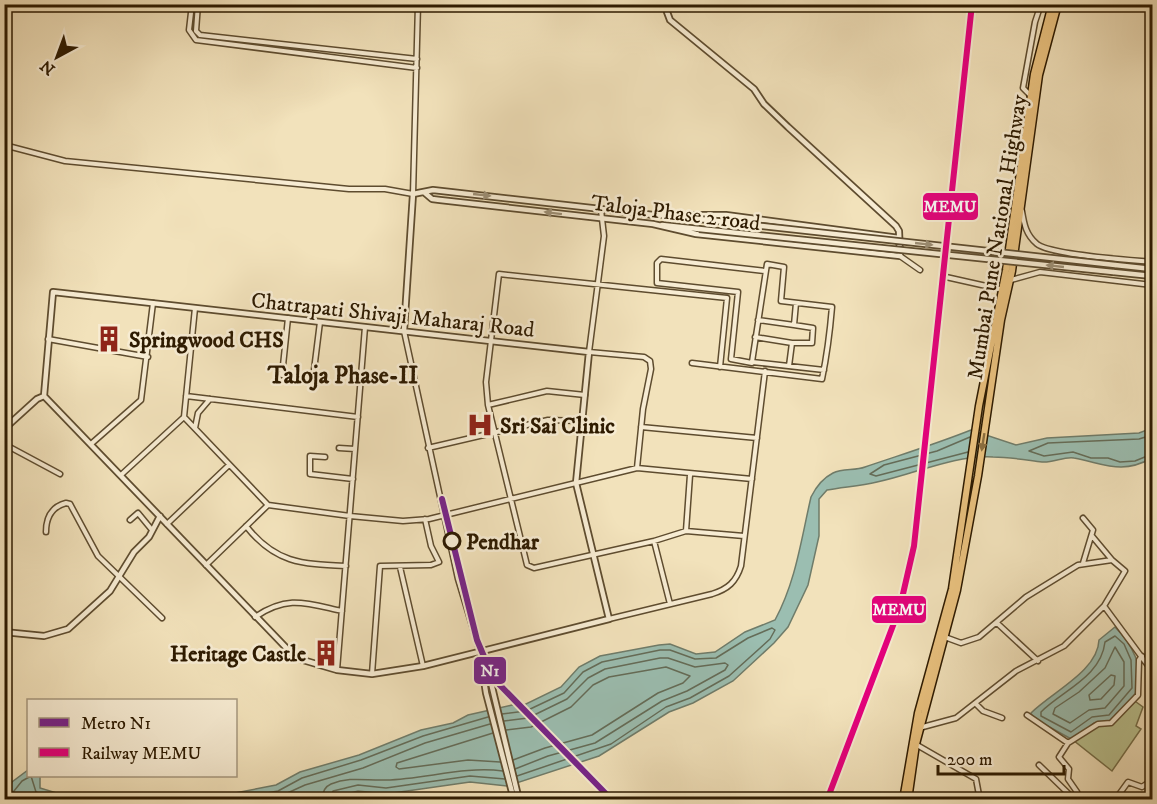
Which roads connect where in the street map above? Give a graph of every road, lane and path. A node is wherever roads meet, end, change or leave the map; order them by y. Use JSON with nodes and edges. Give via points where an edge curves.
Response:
{"nodes":[{"id":1,"x":167,"y":4,"type":"edge"},
{"id":2,"x":198,"y":4,"type":"edge"},
{"id":3,"x":418,"y":4,"type":"edge"},
{"id":4,"x":669,"y":4,"type":"edge"},
{"id":5,"x":1041,"y":4,"type":"edge"},
{"id":6,"x":1052,"y":4,"type":"edge"},
{"id":7,"x":1058,"y":4,"type":"edge"},
{"id":8,"x":180,"y":5,"type":"edge"},
{"id":9,"x":192,"y":6,"type":"edge"},
{"id":10,"x":197,"y":34,"type":"junction"},
{"id":11,"x":193,"y":38,"type":"junction"},
{"id":12,"x":417,"y":59,"type":"junction"},
{"id":13,"x":417,"y":68,"type":"junction"},
{"id":14,"x":1031,"y":96,"type":"junction"},
{"id":15,"x":4,"y":145,"type":"edge"},
{"id":16,"x":425,"y":193,"type":"junction"},
{"id":17,"x":413,"y":194,"type":"junction"},
{"id":18,"x":1021,"y":206,"type":"junction"},
{"id":19,"x":601,"y":210,"type":"junction"},
{"id":20,"x":654,"y":215,"type":"junction"},
{"id":21,"x":600,"y":219,"type":"junction"},
{"id":22,"x":653,"y":224,"type":"junction"},
{"id":23,"x":899,"y":238,"type":"junction"},
{"id":24,"x":900,"y":256,"type":"junction"},
{"id":25,"x":1152,"y":262,"type":"edge"},
{"id":26,"x":1152,"y":269,"type":"edge"},
{"id":27,"x":920,"y":270,"type":"dead end"},
{"id":28,"x":765,"y":271,"type":"junction"},
{"id":29,"x":1152,"y":276,"type":"edge"},
{"id":30,"x":946,"y":277,"type":"dead end"},
{"id":31,"x":1010,"y":280,"type":"junction"},
{"id":32,"x":598,"y":284,"type":"junction"},
{"id":33,"x":672,"y":285,"type":"junction"},
{"id":34,"x":1152,"y":285,"type":"edge"},
{"id":35,"x":708,"y":288,"type":"junction"},
{"id":36,"x":1004,"y":290,"type":"junction"},
{"id":37,"x":671,"y":292,"type":"junction"},
{"id":38,"x":707,"y":296,"type":"junction"},
{"id":39,"x":153,"y":303,"type":"junction"},
{"id":40,"x":796,"y":303,"type":"junction"},
{"id":41,"x":195,"y":308,"type":"junction"},
{"id":42,"x":288,"y":318,"type":"junction"},
{"id":43,"x":758,"y":320,"type":"junction"},
{"id":44,"x":320,"y":322,"type":"junction"},
{"id":45,"x":794,"y":325,"type":"junction"},
{"id":46,"x":365,"y":327,"type":"junction"},
{"id":47,"x":404,"y":331,"type":"junction"},
{"id":48,"x":755,"y":337,"type":"junction"},
{"id":49,"x":48,"y":339,"type":"junction"},
{"id":50,"x":490,"y":342,"type":"junction"},
{"id":51,"x":792,"y":343,"type":"junction"},
{"id":52,"x":590,"y":352,"type":"junction"},
{"id":53,"x":148,"y":357,"type":"junction"},
{"id":54,"x":752,"y":362,"type":"junction"},
{"id":55,"x":692,"y":363,"type":"dead end"},
{"id":56,"x":789,"y":366,"type":"junction"},
{"id":57,"x":720,"y":367,"type":"junction"},
{"id":58,"x":751,"y":369,"type":"junction"},
{"id":59,"x":824,"y":370,"type":"junction"},
{"id":60,"x":765,"y":371,"type":"junction"},
{"id":61,"x":585,"y":395,"type":"junction"},
{"id":62,"x":44,"y":396,"type":"junction"},
{"id":63,"x":186,"y":396,"type":"junction"},
{"id":64,"x":210,"y":399,"type":"junction"},
{"id":65,"x":488,"y":405,"type":"junction"},
{"id":66,"x":183,"y":417,"type":"junction"},
{"id":67,"x":358,"y":417,"type":"junction"},
{"id":68,"x":582,"y":421,"type":"junction"},
{"id":69,"x":641,"y":427,"type":"junction"},
{"id":70,"x":195,"y":428,"type":"junction"},
{"id":71,"x":4,"y":429,"type":"edge"},
{"id":72,"x":496,"y":433,"type":"junction"},
{"id":73,"x":757,"y":438,"type":"junction"},
{"id":74,"x":4,"y":444,"type":"edge"},
{"id":75,"x":91,"y":444,"type":"junction"},
{"id":76,"x":339,"y":448,"type":"dead end"},
{"id":77,"x":429,"y":448,"type":"junction"},
{"id":78,"x":355,"y":449,"type":"junction"},
{"id":79,"x":325,"y":457,"type":"dead end"},
{"id":80,"x":229,"y":465,"type":"junction"},
{"id":81,"x":637,"y":468,"type":"junction"},
{"id":82,"x":60,"y":474,"type":"dead end"},
{"id":83,"x":690,"y":475,"type":"junction"},
{"id":84,"x":121,"y":476,"type":"junction"},
{"id":85,"x":353,"y":478,"type":"junction"},
{"id":86,"x":752,"y":479,"type":"junction"},
{"id":87,"x":576,"y":483,"type":"junction"},
{"id":88,"x":512,"y":498,"type":"junction"},
{"id":89,"x":268,"y":505,"type":"junction"},
{"id":90,"x":445,"y":515,"type":"junction"},
{"id":91,"x":160,"y":516,"type":"junction"},
{"id":92,"x":350,"y":516,"type":"junction"},
{"id":93,"x":1083,"y":518,"type":"dead end"},
{"id":94,"x":425,"y":519,"type":"junction"},
{"id":95,"x":130,"y":520,"type":"dead end"},
{"id":96,"x":167,"y":524,"type":"junction"},
{"id":97,"x":246,"y":526,"type":"junction"},
{"id":98,"x":152,"y":530,"type":"junction"},
{"id":99,"x":687,"y":531,"type":"junction"},
{"id":100,"x":46,"y":532,"type":"dead end"},
{"id":101,"x":1091,"y":535,"type":"junction"},
{"id":102,"x":744,"y":536,"type":"junction"},
{"id":103,"x":654,"y":541,"type":"junction"},
{"id":104,"x":593,"y":553,"type":"junction"},
{"id":105,"x":1113,"y":560,"type":"junction"},
{"id":106,"x":1083,"y":564,"type":"junction"},
{"id":107,"x":205,"y":565,"type":"junction"},
{"id":108,"x":346,"y":566,"type":"junction"},
{"id":109,"x":400,"y":567,"type":"junction"},
{"id":110,"x":119,"y":579,"type":"junction"},
{"id":111,"x":670,"y":604,"type":"junction"},
{"id":112,"x":1104,"y":606,"type":"junction"},
{"id":113,"x":342,"y":611,"type":"junction"},
{"id":114,"x":255,"y":616,"type":"junction"},
{"id":115,"x":162,"y":618,"type":"dead end"},
{"id":116,"x":609,"y":619,"type":"junction"},
{"id":117,"x":997,"y":623,"type":"junction"},
{"id":118,"x":4,"y":632,"type":"edge"},
{"id":119,"x":943,"y":636,"type":"junction"},
{"id":120,"x":480,"y":652,"type":"junction"},
{"id":121,"x":1142,"y":656,"type":"junction"},
{"id":122,"x":1038,"y":661,"type":"junction"},
{"id":123,"x":423,"y":666,"type":"junction"},
{"id":124,"x":337,"y":670,"type":"junction"},
{"id":125,"x":1152,"y":671,"type":"edge"},
{"id":126,"x":372,"y":674,"type":"junction"},
{"id":127,"x":976,"y":704,"type":"junction"},
{"id":128,"x":1027,"y":715,"type":"dead end"},
{"id":129,"x":1002,"y":718,"type":"dead end"},
{"id":130,"x":917,"y":728,"type":"junction"},
{"id":131,"x":1068,"y":743,"type":"junction"},
{"id":132,"x":916,"y":744,"type":"junction"},
{"id":133,"x":1039,"y":765,"type":"dead end"},
{"id":134,"x":1152,"y":780,"type":"edge"},
{"id":135,"x":1070,"y":798,"type":"edge"},
{"id":136,"x":514,"y":800,"type":"edge"},
{"id":137,"x":519,"y":800,"type":"edge"},
{"id":138,"x":903,"y":800,"type":"edge"},
{"id":139,"x":908,"y":800,"type":"edge"},
{"id":140,"x":978,"y":800,"type":"edge"},
{"id":141,"x":1115,"y":800,"type":"edge"}],
"edges":[{"from":1,"to":8,"type":"street"},
{"from":2,"to":10,"type":"street"},
{"from":3,"to":12,"type":"street"},
{"from":4,"to":23,"type":"street","via":[[670,20],[730,67],[764,104],[896,226]]},
{"from":5,"to":14,"type":"street","via":[[1023,88]]},
{"from":6,"to":14,"type":"highway","name":"Mumbai Pune National Highway"},
{"from":7,"to":18,"type":"highway","name":"Mumbai Pune National Highway","via":[[1039,75]]},
{"from":8,"to":9,"type":"street"},
{"from":9,"to":11,"type":"street","via":[[189,30]]},
{"from":10,"to":11,"type":"street"},
{"from":10,"to":12,"type":"street"},
{"from":11,"to":13,"type":"street"},
{"from":12,"to":13,"type":"street"},
{"from":13,"to":17,"type":"street"},
{"from":14,"to":36,"type":"highway","name":"Mumbai Pune National Highway"},
{"from":15,"to":17,"type":"street","via":[[65,161]]},
{"from":16,"to":17,"type":"street","name":"Taloja Phase 2 road"},
{"from":16,"to":19,"type":"street","name":"Taloja Phase 2 road","one_way":true,"via":[[433,190]]},
{"from":21,"to":16,"type":"street","name":"Taloja Phase 2 road","one_way":true,"via":[[432,199]]},
{"from":17,"to":47,"type":"street"},
{"from":18,"to":25,"type":"street","via":[[1024,228],[1039,246]]},
{"from":18,"to":31,"type":"highway","name":"Mumbai Pune National Highway"},
{"from":19,"to":20,"type":"street","name":"Taloja Phase 2 road"},
{"from":19,"to":21,"type":"street"},
{"from":20,"to":23,"type":"street","name":"Taloja Phase 2 road","via":[[726,215]]},
{"from":20,"to":26,"type":"street","one_way":true,"bridge":true},
{"from":21,"to":22,"type":"street","name":"Taloja Phase 2 road"},
{"from":21,"to":32,"type":"street","via":[[604,237]]},
{"from":22,"to":24,"type":"street","name":"Taloja Phase 2 road","via":[[689,233]]},
{"from":29,"to":22,"type":"street","one_way":true,"bridge":true},
{"from":23,"to":24,"type":"street"},
{"from":24,"to":27,"type":"street","name":"Taloja Phase 2 road"},
{"from":28,"to":33,"type":"street","via":[[659,260],[657,282]]},
{"from":28,"to":40,"type":"street","via":[[767,264],[784,266],[781,301]]},
{"from":28,"to":43,"type":"street"},
{"from":30,"to":36,"type":"street"},
{"from":31,"to":34,"type":"street","via":[[1040,272]]},
{"from":31,"to":36,"type":"highway","name":"Mumbai Pune National Highway"},
{"from":32,"to":37,"type":"street"},
{"from":32,"to":50,"type":"street","via":[[499,274]]},
{"from":32,"to":52,"type":"street"},
{"from":33,"to":35,"type":"street"},
{"from":33,"to":37,"type":"street"},
{"from":35,"to":38,"type":"street"},
{"from":35,"to":54,"type":"street","via":[[738,292],[731,358]]},
{"from":36,"to":119,"type":"highway","name":"Mumbai Pune National Highway","via":[[979,406]]},
{"from":36,"to":119,"type":"highway","name":"Mumbai Pune National Highway","one_way":true,"via":[[978,476],[954,608]]},
{"from":37,"to":38,"type":"street"},
{"from":38,"to":57,"type":"street","via":[[727,298]]},
{"from":39,"to":41,"type":"street","name":"Chatrapati Shivaji Maharaj Road"},
{"from":39,"to":49,"type":"street","name":"Chatrapati Shivaji Maharaj Road","via":[[53,292]]},
{"from":39,"to":53,"type":"street"},
{"from":40,"to":45,"type":"street"},
{"from":40,"to":59,"type":"street","via":[[832,307]]},
{"from":41,"to":42,"type":"street","name":"Chatrapati Shivaji Maharaj Road"},
{"from":41,"to":63,"type":"street"},
{"from":42,"to":44,"type":"street","name":"Chatrapati Shivaji Maharaj Road"},
{"from":42,"to":44,"type":"street","via":[[282,375],[310,381],[314,378]]},
{"from":43,"to":45,"type":"street"},
{"from":43,"to":48,"type":"street"},
{"from":44,"to":46,"type":"street","name":"Chatrapati Shivaji Maharaj Road"},
{"from":45,"to":51,"type":"street","via":[[813,328],[812,343]]},
{"from":46,"to":47,"type":"street","name":"Chatrapati Shivaji Maharaj Road"},
{"from":46,"to":67,"type":"street"},
{"from":47,"to":50,"type":"street","name":"Chatrapati Shivaji Maharaj Road"},
{"from":47,"to":77,"type":"street"},
{"from":48,"to":51,"type":"street"},
{"from":48,"to":54,"type":"street"},
{"from":49,"to":53,"type":"street"},
{"from":49,"to":62,"type":"street","name":"Chatrapati Shivaji Maharaj Road"},
{"from":50,"to":52,"type":"street","name":"Chatrapati Shivaji Maharaj Road"},
{"from":50,"to":65,"type":"street"},
{"from":51,"to":56,"type":"street"},
{"from":52,"to":61,"type":"street"},
{"from":52,"to":69,"type":"street","name":"Chatrapati Shivaji Maharaj Road","via":[[644,357],[650,361]]},
{"from":53,"to":75,"type":"street","via":[[141,400]]},
{"from":54,"to":56,"type":"street"},
{"from":54,"to":58,"type":"street"},
{"from":55,"to":57,"type":"street"},
{"from":56,"to":59,"type":"street"},
{"from":57,"to":58,"type":"street"},
{"from":58,"to":60,"type":"street"},
{"from":59,"to":60,"type":"street","via":[[822,379]]},
{"from":60,"to":73,"type":"street"},
{"from":61,"to":65,"type":"street","via":[[547,391]]},
{"from":61,"to":68,"type":"street"},
{"from":62,"to":71,"type":"street"},
{"from":62,"to":75,"type":"street"},
{"from":63,"to":64,"type":"street"},
{"from":63,"to":66,"type":"street"},
{"from":64,"to":67,"type":"street"},
{"from":64,"to":70,"type":"street","via":[[198,413]]},
{"from":65,"to":72,"type":"street"},
{"from":66,"to":70,"type":"street"},
{"from":66,"to":84,"type":"street"},
{"from":67,"to":78,"type":"street"},
{"from":68,"to":72,"type":"street","via":[[548,420]]},
{"from":68,"to":87,"type":"street"},
{"from":69,"to":73,"type":"street"},
{"from":69,"to":81,"type":"street"},
{"from":70,"to":80,"type":"street"},
{"from":72,"to":77,"type":"street"},
{"from":72,"to":88,"type":"street"},
{"from":73,"to":86,"type":"street"},
{"from":74,"to":82,"type":"street"},
{"from":75,"to":84,"type":"street"},
{"from":76,"to":78,"type":"street"},
{"from":77,"to":90,"type":"street"},
{"from":78,"to":85,"type":"street"},
{"from":79,"to":85,"type":"street","via":[[310,456],[310,474]]},
{"from":80,"to":89,"type":"street"},
{"from":80,"to":96,"type":"street"},
{"from":81,"to":83,"type":"street"},
{"from":81,"to":87,"type":"street"},
{"from":83,"to":86,"type":"street"},
{"from":83,"to":99,"type":"street"},
{"from":84,"to":91,"type":"street"},
{"from":85,"to":92,"type":"street"},
{"from":86,"to":102,"type":"street"},
{"from":87,"to":88,"type":"street"},
{"from":87,"to":104,"type":"street"},
{"from":88,"to":90,"type":"street"},
{"from":88,"to":104,"type":"street","via":[[527,566],[534,568]]},
{"from":89,"to":92,"type":"street"},
{"from":89,"to":97,"type":"street"},
{"from":90,"to":94,"type":"street"},
{"from":90,"to":120,"type":"street","via":[[458,579]]},
{"from":91,"to":96,"type":"street"},
{"from":91,"to":98,"type":"street"},
{"from":92,"to":94,"type":"street"},
{"from":92,"to":108,"type":"street"},
{"from":93,"to":101,"type":"street","via":[[1093,530]]},
{"from":94,"to":109,"type":"street","via":[[439,562]]},
{"from":95,"to":98,"type":"street","via":[[138,513]]},
{"from":96,"to":107,"type":"street"},
{"from":97,"to":107,"type":"street"},
{"from":97,"to":108,"type":"street","via":[[279,557]]},
{"from":98,"to":110,"type":"street"},
{"from":99,"to":102,"type":"street"},
{"from":99,"to":103,"type":"street"},
{"from":100,"to":110,"type":"street","via":[[46,519],[56,506],[70,504],[98,556]]},
{"from":101,"to":105,"type":"street"},
{"from":101,"to":106,"type":"street"},
{"from":102,"to":111,"type":"street","via":[[736,579],[724,590]]},
{"from":103,"to":104,"type":"street"},
{"from":103,"to":111,"type":"street"},
{"from":104,"to":116,"type":"street"},
{"from":105,"to":106,"type":"street"},
{"from":105,"to":112,"type":"street","via":[[1126,573]]},
{"from":106,"to":117,"type":"street","via":[[1026,597]]},
{"from":107,"to":114,"type":"street"},
{"from":108,"to":113,"type":"street"},
{"from":109,"to":123,"type":"street"},
{"from":109,"to":126,"type":"street","via":[[380,566]]},
{"from":110,"to":115,"type":"street"},
{"from":110,"to":118,"type":"street","via":[[68,629],[44,636]]},
{"from":111,"to":116,"type":"street"},
{"from":112,"to":121,"type":"street"},
{"from":112,"to":122,"type":"street","via":[[1076,637]]},
{"from":113,"to":114,"type":"street","via":[[283,602]]},
{"from":113,"to":124,"type":"street"},
{"from":114,"to":124,"type":"street","via":[[296,658]]},
{"from":116,"to":120,"type":"street"},
{"from":117,"to":119,"type":"street","via":[[970,641],[961,643]]},
{"from":117,"to":122,"type":"street"},
{"from":119,"to":130,"type":"highway"},
{"from":120,"to":123,"type":"street"},
{"from":120,"to":136,"type":"street","via":[[480,667]]},
{"from":120,"to":137,"type":"street","via":[[487,666]]},
{"from":121,"to":125,"type":"street"},
{"from":121,"to":131,"type":"street","via":[[1134,700],[1112,723],[1098,724]]},
{"from":122,"to":127,"type":"street","via":[[1016,671]]},
{"from":123,"to":126,"type":"street"},
{"from":124,"to":126,"type":"street"},
{"from":127,"to":129,"type":"street"},
{"from":127,"to":130,"type":"street","via":[[947,722]]},
{"from":128,"to":131,"type":"street"},
{"from":130,"to":132,"type":"highway"},
{"from":130,"to":138,"type":"highway"},
{"from":131,"to":135,"type":"street","via":[[1059,757],[1069,769],[1068,779],[1076,787],[1077,792]]},
{"from":132,"to":139,"type":"highway"},
{"from":132,"to":140,"type":"street","via":[[976,779]]},
{"from":133,"to":135,"type":"street"},
{"from":134,"to":141,"type":"street","via":[[1142,787],[1128,782]]}]}
